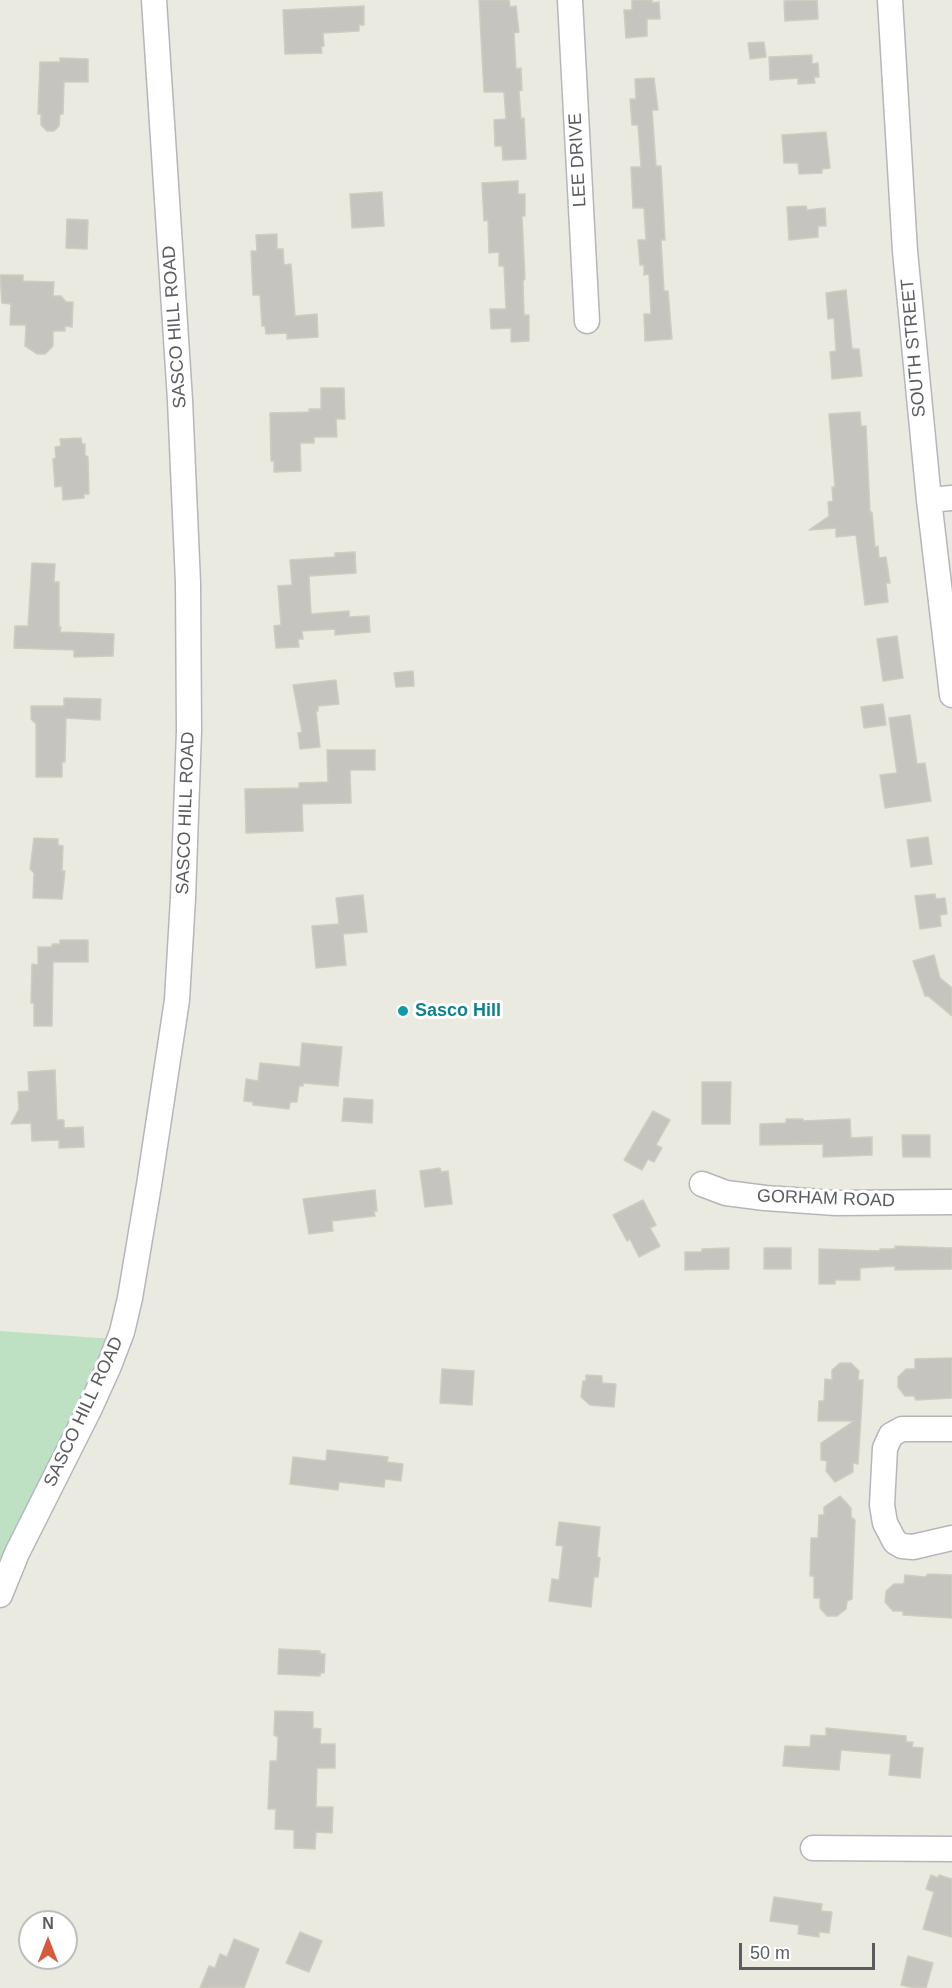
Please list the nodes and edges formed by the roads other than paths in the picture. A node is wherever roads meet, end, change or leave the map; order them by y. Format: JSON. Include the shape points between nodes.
{"nodes":[{"id":1,"x":154,"y":0,"type":"edge"},
{"id":2,"x":570,"y":0,"type":"edge"},
{"id":3,"x":890,"y":0,"type":"edge"},
{"id":4,"x":587,"y":321,"type":"dead end"},
{"id":5,"x":940,"y":500,"type":"edge"},
{"id":6,"x":952,"y":695,"type":"edge"},
{"id":7,"x":702,"y":1184,"type":"dead end"},
{"id":8,"x":952,"y":1202,"type":"edge"},
{"id":9,"x":952,"y":1429,"type":"edge"},
{"id":10,"x":952,"y":1538,"type":"edge"},
{"id":11,"x":0,"y":1595,"type":"edge"},
{"id":12,"x":813,"y":1848,"type":"dead end"},
{"id":13,"x":952,"y":1849,"type":"edge"}],
"edges":[{"from":1,"to":11,"type":"street","name":"SASCO HILL ROAD","via":[[188,583],[189,731],[177,1000],[122,1332]]},
{"from":2,"to":4,"type":"street","name":"LEE DRIVE"},
{"from":3,"to":5,"type":"street","name":"SOUTH STREET","via":[[905,250]]},
{"from":5,"to":6,"type":"street","name":"SOUTH STREET"},
{"from":7,"to":8,"type":"street","name":"GORHAM ROAD","via":[[726,1193],[836,1203]]},
{"from":9,"to":10,"type":"street","via":[[902,1429],[891,1435],[885,1448],[882,1505],[885,1523],[895,1542],[902,1546]]},
{"from":12,"to":13,"type":"street"}]}
